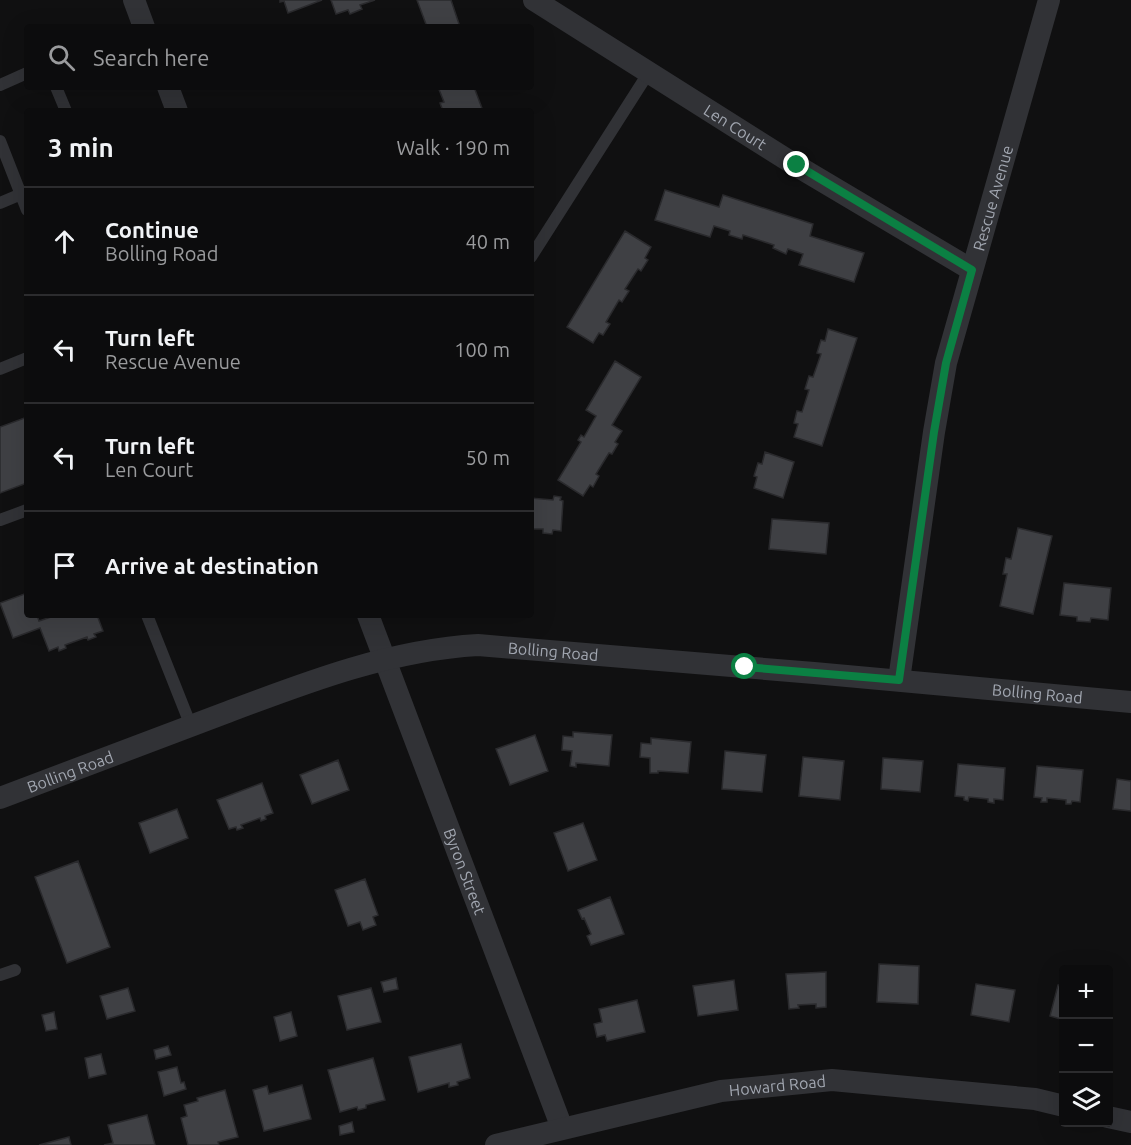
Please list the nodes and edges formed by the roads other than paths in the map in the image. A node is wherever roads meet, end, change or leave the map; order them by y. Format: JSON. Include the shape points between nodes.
{"nodes":[{"id":1,"x":134,"y":0,"type":"edge"},
{"id":2,"x":534,"y":0,"type":"edge"},
{"id":3,"x":1049,"y":0,"type":"edge"},
{"id":4,"x":143,"y":24,"type":"edge"},
{"id":5,"x":649,"y":72,"type":"junction"},
{"id":6,"x":24,"y":74,"type":"edge"},
{"id":7,"x":0,"y":85,"type":"edge"},
{"id":8,"x":57,"y":90,"type":"edge"},
{"id":9,"x":169,"y":90,"type":"edge"},
{"id":10,"x":65,"y":108,"type":"edge"},
{"id":11,"x":176,"y":108,"type":"edge"},
{"id":12,"x":0,"y":141,"type":"edge"},
{"id":13,"x":24,"y":193,"type":"edge"},
{"id":14,"x":0,"y":203,"type":"edge"},
{"id":15,"x":534,"y":252,"type":"edge"},
{"id":16,"x":972,"y":270,"type":"junction"},
{"id":17,"x":24,"y":359,"type":"edge"},
{"id":18,"x":0,"y":369,"type":"edge"},
{"id":19,"x":24,"y":511,"type":"edge"},
{"id":20,"x":0,"y":520,"type":"edge"},
{"id":21,"x":148,"y":618,"type":"edge"},
{"id":22,"x":369,"y":618,"type":"edge"},
{"id":23,"x":384,"y":658,"type":"junction"},
{"id":24,"x":899,"y":680,"type":"junction"},
{"id":25,"x":1131,"y":702,"type":"edge"},
{"id":26,"x":191,"y":726,"type":"junction"},
{"id":27,"x":0,"y":798,"type":"edge"},
{"id":28,"x":15,"y":970,"type":"dead end"},
{"id":29,"x":0,"y":975,"type":"edge"},
{"id":30,"x":1059,"y":1105,"type":"edge"},
{"id":31,"x":1113,"y":1118,"type":"edge"},
{"id":32,"x":1131,"y":1122,"type":"edge"},
{"id":33,"x":562,"y":1128,"type":"junction"},
{"id":34,"x":496,"y":1145,"type":"edge"}],
"edges":[{"from":1,"to":4,"type":"street"},
{"from":2,"to":5,"type":"street","name":"Len Court"},
{"from":3,"to":16,"type":"street","name":"Rescue Avenue"},
{"from":5,"to":15,"type":"lane"},
{"from":5,"to":16,"type":"street","name":"Len Court"},
{"from":6,"to":7,"type":"lane"},
{"from":8,"to":10,"type":"lane"},
{"from":9,"to":11,"type":"street"},
{"from":12,"to":13,"type":"lane"},
{"from":13,"to":14,"type":"lane"},
{"from":16,"to":24,"type":"street","name":"Rescue Avenue","via":[[944,374]]},
{"from":17,"to":18,"type":"lane"},
{"from":19,"to":20,"type":"lane"},
{"from":21,"to":26,"type":"lane"},
{"from":22,"to":23,"type":"street","name":"Byron Street"},
{"from":23,"to":24,"type":"street","name":"Bolling Road","via":[[478,645]]},
{"from":23,"to":26,"type":"street","name":"Bolling Road"},
{"from":23,"to":33,"type":"street","name":"Byron Street"},
{"from":24,"to":25,"type":"street","name":"Bolling Road"},
{"from":26,"to":27,"type":"street","name":"Bolling Road"},
{"from":28,"to":29,"type":"lane"},
{"from":30,"to":33,"type":"street","name":"Howard Road","via":[[1035,1099],[832,1080],[721,1091]]},
{"from":31,"to":32,"type":"street"},
{"from":33,"to":34,"type":"street","name":"Howard Road"}]}
